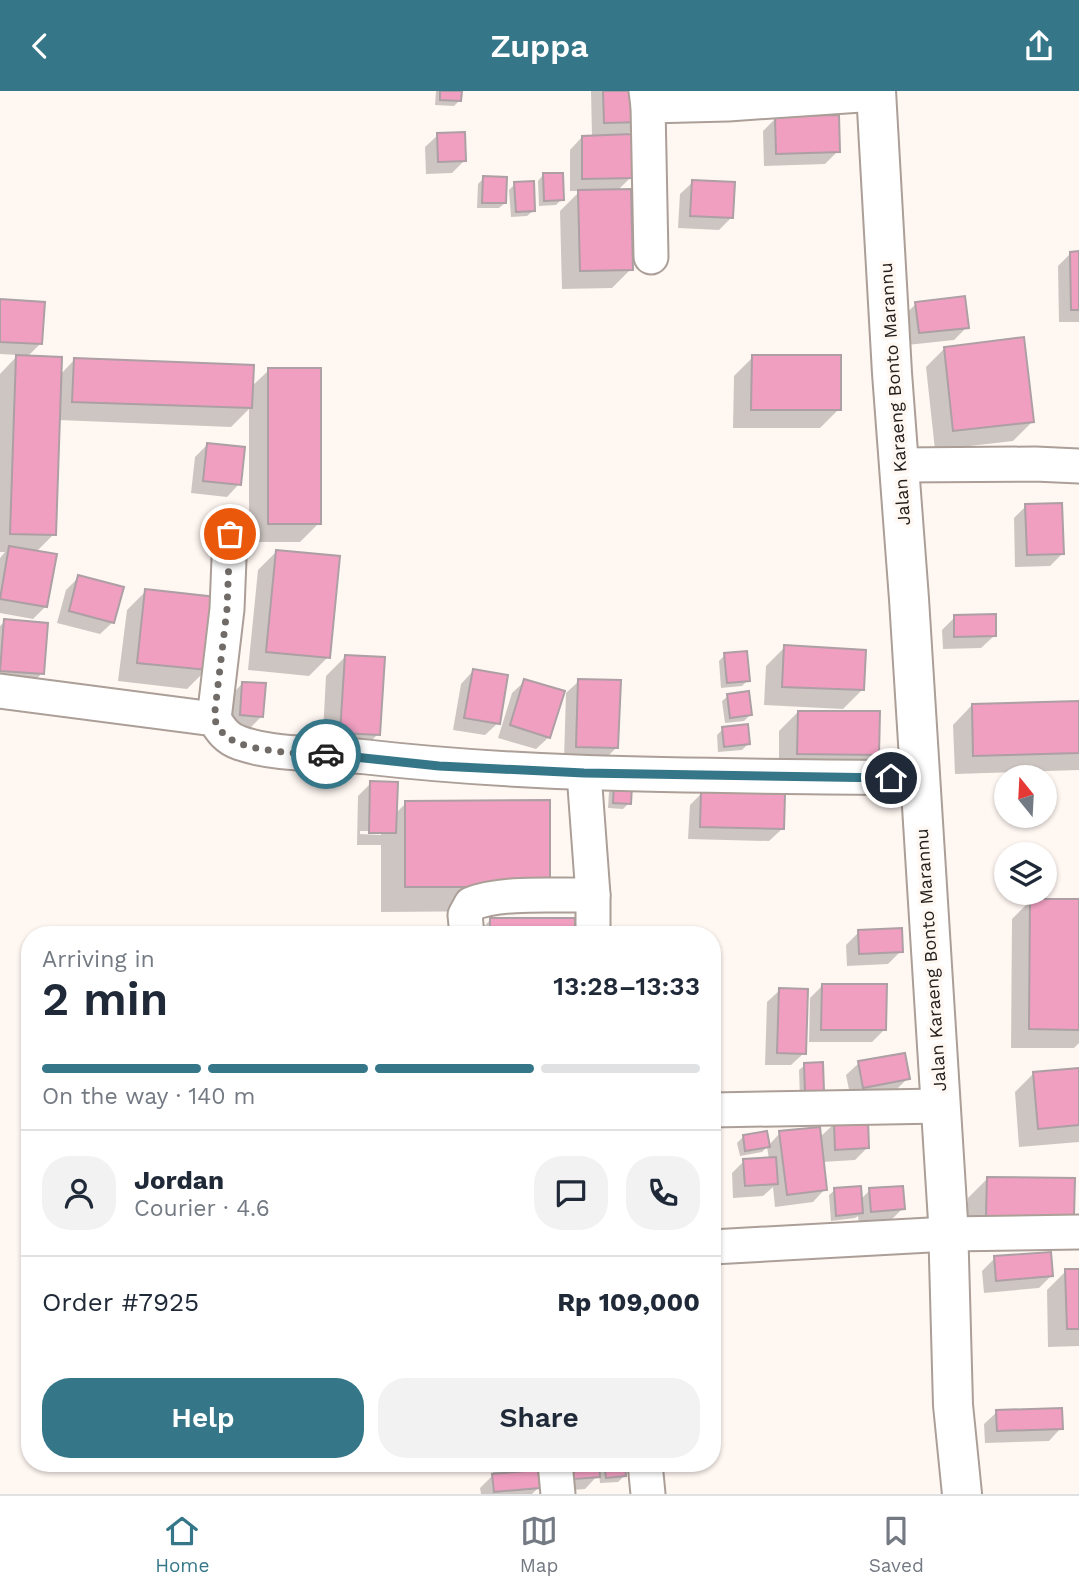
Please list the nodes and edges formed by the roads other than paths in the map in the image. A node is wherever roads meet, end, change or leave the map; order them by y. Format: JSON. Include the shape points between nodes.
{"nodes":[{"id":1,"x":876,"y":92,"type":"edge"},
{"id":2,"x":647,"y":98,"type":"edge"},
{"id":3,"x":651,"y":257,"type":"dead end"},
{"id":4,"x":898,"y":465,"type":"junction"},
{"id":5,"x":1079,"y":466,"type":"edge"},
{"id":6,"x":230,"y":534,"type":"dead end"},
{"id":7,"x":0,"y":691,"type":"edge"},
{"id":8,"x":214,"y":719,"type":"junction"},
{"id":9,"x":584,"y":773,"type":"junction"},
{"id":10,"x":919,"y":778,"type":"junction"},
{"id":11,"x":593,"y":895,"type":"junction"},
{"id":12,"x":466,"y":926,"type":"edge"},
{"id":13,"x":593,"y":926,"type":"edge"},
{"id":14,"x":940,"y":1106,"type":"junction"},
{"id":15,"x":721,"y":1110,"type":"edge"},
{"id":16,"x":1079,"y":1232,"type":"edge"},
{"id":17,"x":948,"y":1234,"type":"junction"},
{"id":18,"x":721,"y":1247,"type":"edge"},
{"id":19,"x":556,"y":1472,"type":"edge"},
{"id":20,"x":646,"y":1472,"type":"edge"},
{"id":21,"x":558,"y":1494,"type":"edge"},
{"id":22,"x":648,"y":1494,"type":"edge"},
{"id":23,"x":962,"y":1494,"type":"edge"}],
"edges":[{"from":1,"to":2,"type":"street","via":[[728,104]]},
{"from":1,"to":4,"type":"main road","name":"Jalan Karaeng Bonto Marannu"},
{"from":2,"to":3,"type":"street"},
{"from":4,"to":5,"type":"street"},
{"from":4,"to":10,"type":"main road","name":"Jalan Karaeng Bonto Marannu"},
{"from":6,"to":8,"type":"street"},
{"from":7,"to":8,"type":"street"},
{"from":8,"to":9,"type":"street","via":[[224,735],[255,748],[439,766]]},
{"from":9,"to":10,"type":"street"},
{"from":9,"to":11,"type":"street"},
{"from":10,"to":14,"type":"main road","name":"Jalan Karaeng Bonto Marannu"},
{"from":11,"to":12,"type":"street","via":[[478,901],[465,915]]},
{"from":11,"to":13,"type":"street"},
{"from":14,"to":15,"type":"street"},
{"from":14,"to":17,"type":"main road","name":"Jalan Karaeng Bonto Marannu"},
{"from":16,"to":17,"type":"street"},
{"from":17,"to":18,"type":"street"},
{"from":17,"to":23,"type":"main road","name":"Jalan Karaeng Bonto Marannu","via":[[950,1349]]},
{"from":19,"to":21,"type":"street"},
{"from":20,"to":22,"type":"street"}]}
